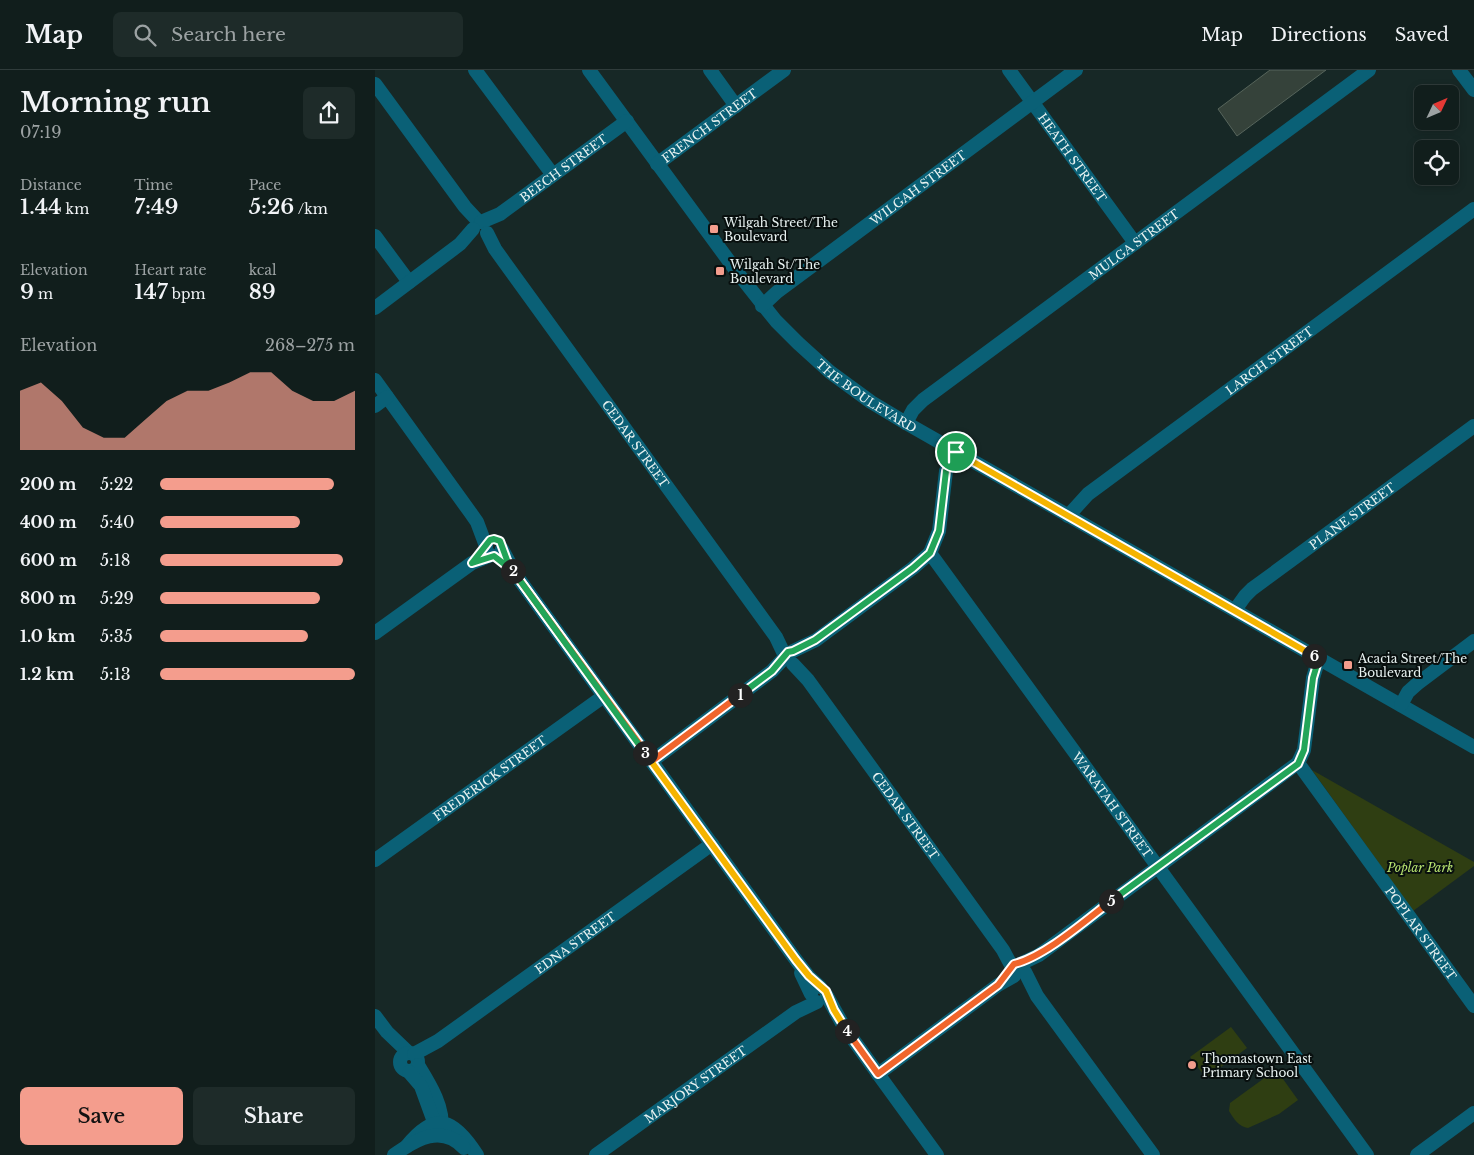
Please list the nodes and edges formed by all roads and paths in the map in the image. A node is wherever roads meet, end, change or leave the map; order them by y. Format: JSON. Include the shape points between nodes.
{"nodes":[{"id":1,"x":475,"y":70,"type":"edge"},
{"id":2,"x":589,"y":70,"type":"edge"},
{"id":3,"x":710,"y":70,"type":"edge"},
{"id":4,"x":784,"y":70,"type":"edge"},
{"id":5,"x":1009,"y":70,"type":"edge"},
{"id":6,"x":1076,"y":70,"type":"edge"},
{"id":7,"x":1369,"y":70,"type":"edge"},
{"id":8,"x":1459,"y":70,"type":"edge"},
{"id":9,"x":375,"y":84,"type":"edge"},
{"id":10,"x":1474,"y":90,"type":"edge"},
{"id":11,"x":1033,"y":102,"type":"junction"},
{"id":12,"x":736,"y":106,"type":"junction"},
{"id":13,"x":627,"y":121,"type":"junction"},
{"id":14,"x":657,"y":164,"type":"junction"},
{"id":15,"x":553,"y":175,"type":"junction"},
{"id":16,"x":1474,"y":208,"type":"edge"},
{"id":17,"x":480,"y":230,"type":"junction"},
{"id":18,"x":375,"y":236,"type":"edge"},
{"id":19,"x":1135,"y":244,"type":"junction"},
{"id":20,"x":409,"y":282,"type":"junction"},
{"id":21,"x":762,"y":306,"type":"junction"},
{"id":22,"x":375,"y":308,"type":"edge"},
{"id":23,"x":375,"y":380,"type":"edge"},
{"id":24,"x":387,"y":397,"type":"junction"},
{"id":25,"x":375,"y":406,"type":"edge"},
{"id":26,"x":906,"y":423,"type":"junction"},
{"id":27,"x":1474,"y":426,"type":"edge"},
{"id":28,"x":956,"y":452,"type":"junction"},
{"id":29,"x":1068,"y":516,"type":"junction"},
{"id":30,"x":492,"y":549,"type":"junction"},
{"id":31,"x":930,"y":553,"type":"junction"},
{"id":32,"x":1235,"y":610,"type":"junction"},
{"id":33,"x":375,"y":633,"type":"edge"},
{"id":34,"x":1474,"y":641,"type":"edge"},
{"id":35,"x":792,"y":658,"type":"junction"},
{"id":36,"x":1319,"y":658,"type":"junction"},
{"id":37,"x":603,"y":696,"type":"junction"},
{"id":38,"x":1401,"y":705,"type":"junction"},
{"id":39,"x":1474,"y":747,"type":"edge"},
{"id":40,"x":652,"y":761,"type":"junction"},
{"id":41,"x":1298,"y":764,"type":"junction"},
{"id":42,"x":712,"y":844,"type":"junction"},
{"id":43,"x":375,"y":860,"type":"edge"},
{"id":44,"x":1158,"y":867,"type":"junction"},
{"id":45,"x":1018,"y":970,"type":"junction"},
{"id":46,"x":817,"y":996,"type":"junction"},
{"id":47,"x":1474,"y":1006,"type":"edge"},
{"id":48,"x":375,"y":1016,"type":"edge"},
{"id":49,"x":411,"y":1061,"type":"junction"},
{"id":50,"x":878,"y":1074,"type":"junction"},
{"id":51,"x":1474,"y":1113,"type":"edge"},
{"id":52,"x":438,"y":1127,"type":"junction"},
{"id":53,"x":395,"y":1155,"type":"edge"},
{"id":54,"x":470,"y":1155,"type":"edge"},
{"id":55,"x":477,"y":1155,"type":"edge"},
{"id":56,"x":596,"y":1155,"type":"edge"},
{"id":57,"x":937,"y":1155,"type":"edge"},
{"id":58,"x":1153,"y":1155,"type":"edge"},
{"id":59,"x":1367,"y":1155,"type":"edge"},
{"id":60,"x":1417,"y":1155,"type":"edge"}],
"edges":[{"from":1,"to":15,"type":"street"},
{"from":2,"to":13,"type":"street","name":"THE BOULEVARD"},
{"from":3,"to":12,"type":"street"},
{"from":4,"to":12,"type":"street","name":"FRENCH STREET"},
{"from":5,"to":11,"type":"street","name":"HEATH STREET"},
{"from":6,"to":11,"type":"street","name":"WILGAH STREET"},
{"from":7,"to":19,"type":"street","name":"MULGA STREET"},
{"from":8,"to":10,"type":"street"},
{"from":9,"to":17,"type":"street","name":"CEDAR STREET"},
{"from":11,"to":19,"type":"street","name":"HEATH STREET"},
{"from":11,"to":21,"type":"street","name":"WILGAH STREET"},
{"from":12,"to":14,"type":"street","name":"FRENCH STREET"},
{"from":13,"to":14,"type":"street","name":"THE BOULEVARD"},
{"from":13,"to":15,"type":"street","name":"BEECH STREET"},
{"from":14,"to":21,"type":"street","name":"THE BOULEVARD"},
{"from":15,"to":17,"type":"street","name":"BEECH STREET"},
{"from":16,"to":29,"type":"street","name":"LARCH STREET","via":[[1088,494]]},
{"from":17,"to":20,"type":"street","name":"BEECH STREET"},
{"from":17,"to":35,"type":"street","name":"CEDAR STREET"},
{"from":18,"to":20,"type":"street"},
{"from":19,"to":26,"type":"street","name":"MULGA STREET","via":[[923,400]]},
{"from":20,"to":22,"type":"street","name":"BEECH STREET"},
{"from":21,"to":26,"type":"street","name":"THE BOULEVARD","via":[[830,372]]},
{"from":23,"to":24,"type":"street"},
{"from":24,"to":25,"type":"street"},
{"from":24,"to":30,"type":"street","via":[[477,522]]},
{"from":26,"to":28,"type":"street","name":"THE BOULEVARD"},
{"from":27,"to":32,"type":"street","name":"PLANE STREET","via":[[1252,589]]},
{"from":28,"to":29,"type":"street","name":"THE BOULEVARD"},
{"from":28,"to":31,"type":"street","via":[[946,471],[939,531]]},
{"from":29,"to":32,"type":"street","name":"THE BOULEVARD"},
{"from":30,"to":33,"type":"street"},
{"from":30,"to":37,"type":"street","via":[[516,575]]},
{"from":31,"to":35,"type":"street"},
{"from":31,"to":44,"type":"street","name":"WARATAH STREET"},
{"from":32,"to":36,"type":"street","name":"THE BOULEVARD"},
{"from":34,"to":38,"type":"street","via":[[1417,684]]},
{"from":35,"to":40,"type":"street"},
{"from":35,"to":45,"type":"street","name":"CEDAR STREET"},
{"from":36,"to":38,"type":"street","name":"THE BOULEVARD"},
{"from":36,"to":41,"type":"street","via":[[1313,678],[1304,750]]},
{"from":37,"to":40,"type":"street"},
{"from":37,"to":43,"type":"street","name":"FREDERICK STREET"},
{"from":38,"to":39,"type":"street","name":"THE BOULEVARD"},
{"from":40,"to":42,"type":"street"},
{"from":41,"to":44,"type":"street"},
{"from":41,"to":47,"type":"street","name":"POPLAR STREET"},
{"from":42,"to":46,"type":"street","via":[[796,960]]},
{"from":42,"to":49,"type":"street","name":"EDNA STREET"},
{"from":44,"to":45,"type":"street"},
{"from":44,"to":59,"type":"street","name":"WARATAH STREET"},
{"from":45,"to":50,"type":"street"},
{"from":45,"to":58,"type":"street","name":"CEDAR STREET"},
{"from":46,"to":50,"type":"street"},
{"from":46,"to":56,"type":"street","name":"MARJORY STREET"},
{"from":48,"to":49,"type":"street"},
{"from":49,"to":52,"type":"street"},
{"from":50,"to":57,"type":"street"},
{"from":51,"to":60,"type":"street"},
{"from":52,"to":53,"type":"street","via":[[431,1136]]},
{"from":52,"to":54,"type":"street"},
{"from":52,"to":55,"type":"street","via":[[450,1125],[462,1134]]}]}
